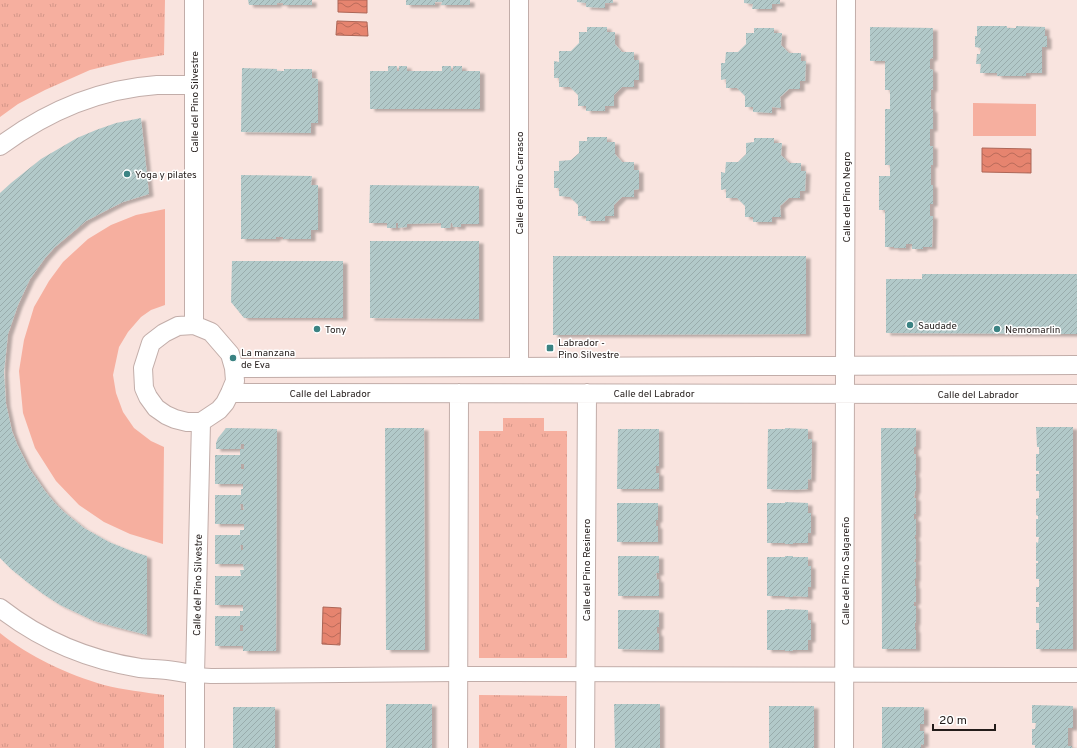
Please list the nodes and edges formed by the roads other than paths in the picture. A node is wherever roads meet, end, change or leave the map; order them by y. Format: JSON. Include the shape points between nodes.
{"nodes":[{"id":1,"x":194,"y":0,"type":"edge"},
{"id":2,"x":519,"y":0,"type":"edge"},
{"id":3,"x":846,"y":0,"type":"edge"},
{"id":4,"x":194,"y":85,"type":"junction"},
{"id":5,"x":0,"y":146,"type":"edge"},
{"id":6,"x":194,"y":325,"type":"junction"},
{"id":7,"x":846,"y":365,"type":"junction"},
{"id":8,"x":1077,"y":365,"type":"edge"},
{"id":9,"x":519,"y":366,"type":"junction"},
{"id":10,"x":234,"y":368,"type":"junction"},
{"id":11,"x":460,"y":392,"type":"junction"},
{"id":12,"x":230,"y":393,"type":"junction"},
{"id":13,"x":587,"y":393,"type":"junction"},
{"id":14,"x":845,"y":393,"type":"junction"},
{"id":15,"x":1077,"y":394,"type":"edge"},
{"id":16,"x":201,"y":422,"type":"junction"},
{"id":17,"x":0,"y":608,"type":"edge"},
{"id":18,"x":458,"y":674,"type":"junction"},
{"id":19,"x":585,"y":674,"type":"junction"},
{"id":20,"x":844,"y":674,"type":"junction"},
{"id":21,"x":195,"y":675,"type":"junction"},
{"id":22,"x":1077,"y":675,"type":"edge"},
{"id":23,"x":195,"y":748,"type":"edge"},
{"id":24,"x":458,"y":748,"type":"edge"},
{"id":25,"x":585,"y":748,"type":"edge"},
{"id":26,"x":844,"y":748,"type":"edge"}],
"edges":[{"from":1,"to":4,"type":"street","name":"Calle del Pino Silvestre"},
{"from":2,"to":9,"type":"street","name":"Calle del Pino Carrasco"},
{"from":3,"to":7,"type":"street","name":"Calle del Pino Negro"},
{"from":4,"to":5,"type":"street","via":[[140,87],[87,100],[61,109]]},
{"from":4,"to":6,"type":"street","name":"Calle del Pino Silvestre"},
{"from":6,"to":10,"type":"street","via":[[211,332],[230,354]]},
{"from":6,"to":16,"type":"street","via":[[178,326],[151,343],[143,368],[144,388],[156,408],[166,415],[187,422]]},
{"from":7,"to":8,"type":"street"},
{"from":7,"to":9,"type":"street"},
{"from":7,"to":14,"type":"street","name":"Calle del Pino Negro"},
{"from":9,"to":10,"type":"street"},
{"from":10,"to":12,"type":"street","via":[[235,381]]},
{"from":11,"to":12,"type":"street","name":"Calle del Labrador"},
{"from":11,"to":13,"type":"street","name":"Calle del Labrador"},
{"from":11,"to":18,"type":"street"},
{"from":12,"to":16,"type":"street","via":[[219,410]]},
{"from":13,"to":14,"type":"street","name":"Calle del Labrador"},
{"from":13,"to":19,"type":"street","name":"Calle del Pino Resinero"},
{"from":14,"to":15,"type":"street","name":"Calle del Labrador"},
{"from":14,"to":20,"type":"street","name":"Calle del Pino Salgareño"},
{"from":16,"to":21,"type":"street","name":"Calle del Pino Silvestre"},
{"from":17,"to":21,"type":"street","via":[[38,634],[88,656],[141,668]]},
{"from":18,"to":19,"type":"street"},
{"from":18,"to":21,"type":"street"},
{"from":18,"to":24,"type":"street"},
{"from":19,"to":20,"type":"street"},
{"from":19,"to":25,"type":"street","name":"Calle del Pino Resinero"},
{"from":20,"to":22,"type":"street"},
{"from":20,"to":26,"type":"street","name":"Calle del Pino Salgareño"},
{"from":21,"to":23,"type":"street","name":"Calle del Pino Silvestre"}]}
